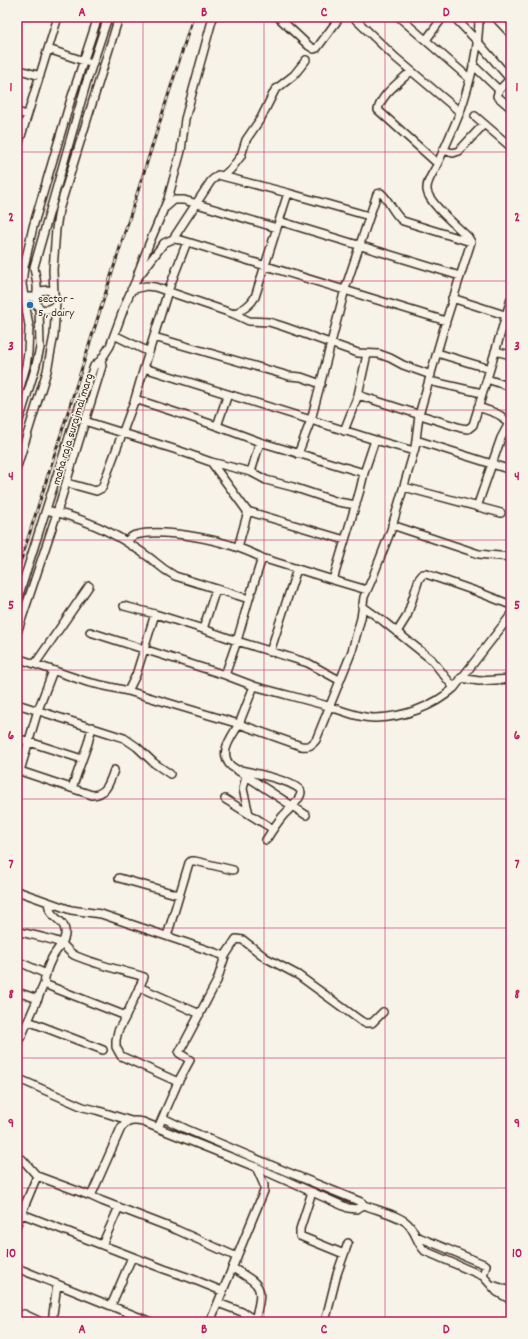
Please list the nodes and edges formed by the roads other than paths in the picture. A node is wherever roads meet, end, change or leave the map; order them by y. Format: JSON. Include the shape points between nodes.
{"nodes":[{"id":1,"x":56,"y":17,"type":"edge"},
{"id":2,"x":98,"y":17,"type":"edge"},
{"id":3,"x":108,"y":17,"type":"edge"},
{"id":4,"x":119,"y":17,"type":"edge"},
{"id":5,"x":213,"y":17,"type":"edge"},
{"id":6,"x":278,"y":17,"type":"edge"},
{"id":7,"x":340,"y":17,"type":"edge"},
{"id":8,"x":354,"y":17,"type":"edge"},
{"id":9,"x":399,"y":17,"type":"edge"},
{"id":10,"x":443,"y":17,"type":"edge"},
{"id":11,"x":454,"y":17,"type":"edge"},
{"id":12,"x":479,"y":17,"type":"edge"},
{"id":13,"x":495,"y":17,"type":"edge"},
{"id":14,"x":511,"y":34,"type":"edge"},
{"id":15,"x":426,"y":40,"type":"junction"},
{"id":16,"x":478,"y":42,"type":"junction"},
{"id":17,"x":48,"y":49,"type":"junction"},
{"id":18,"x":306,"y":60,"type":"dead end"},
{"id":19,"x":84,"y":61,"type":"junction"},
{"id":20,"x":93,"y":63,"type":"junction"},
{"id":21,"x":472,"y":65,"type":"junction"},
{"id":22,"x":17,"y":69,"type":"edge"},
{"id":23,"x":412,"y":71,"type":"junction"},
{"id":24,"x":40,"y":76,"type":"junction"},
{"id":25,"x":510,"y":78,"type":"edge"},
{"id":26,"x":470,"y":79,"type":"junction"},
{"id":27,"x":499,"y":90,"type":"junction"},
{"id":28,"x":511,"y":108,"type":"edge"},
{"id":29,"x":17,"y":112,"type":"edge"},
{"id":30,"x":460,"y":112,"type":"junction"},
{"id":31,"x":27,"y":115,"type":"junction"},
{"id":32,"x":475,"y":116,"type":"dead end"},
{"id":33,"x":484,"y":124,"type":"junction"},
{"id":34,"x":511,"y":147,"type":"edge"},
{"id":35,"x":17,"y":149,"type":"edge"},
{"id":36,"x":443,"y":150,"type":"junction"},
{"id":37,"x":438,"y":164,"type":"junction"},
{"id":38,"x":222,"y":176,"type":"junction"},
{"id":39,"x":288,"y":193,"type":"junction"},
{"id":40,"x":196,"y":204,"type":"junction"},
{"id":41,"x":165,"y":208,"type":"junction"},
{"id":42,"x":369,"y":216,"type":"junction"},
{"id":43,"x":278,"y":224,"type":"junction"},
{"id":44,"x":173,"y":239,"type":"junction"},
{"id":45,"x":186,"y":242,"type":"junction"},
{"id":46,"x":470,"y":242,"type":"junction"},
{"id":47,"x":359,"y":245,"type":"junction"},
{"id":48,"x":265,"y":265,"type":"junction"},
{"id":49,"x":460,"y":276,"type":"junction"},
{"id":50,"x":136,"y":280,"type":"junction"},
{"id":51,"x":345,"y":289,"type":"junction"},
{"id":52,"x":131,"y":290,"type":"junction"},
{"id":53,"x":168,"y":291,"type":"junction"},
{"id":54,"x":17,"y":294,"type":"edge"},
{"id":55,"x":54,"y":294,"type":"junction"},
{"id":56,"x":37,"y":295,"type":"junction"},
{"id":57,"x":25,"y":297,"type":"junction"},
{"id":58,"x":452,"y":298,"type":"junction"},
{"id":59,"x":511,"y":299,"type":"edge"},
{"id":60,"x":55,"y":304,"type":"junction"},
{"id":61,"x":39,"y":307,"type":"junction"},
{"id":62,"x":234,"y":314,"type":"junction"},
{"id":63,"x":508,"y":316,"type":"edge"},
{"id":64,"x":446,"y":321,"type":"junction"},
{"id":65,"x":114,"y":335,"type":"junction"},
{"id":66,"x":154,"y":337,"type":"junction"},
{"id":67,"x":331,"y":344,"type":"junction"},
{"id":68,"x":495,"y":351,"type":"junction"},
{"id":69,"x":149,"y":352,"type":"junction"},
{"id":70,"x":437,"y":353,"type":"junction"},
{"id":71,"x":367,"y":354,"type":"junction"},
{"id":72,"x":511,"y":355,"type":"edge"},
{"id":73,"x":101,"y":360,"type":"junction"},
{"id":74,"x":144,"y":368,"type":"junction"},
{"id":75,"x":490,"y":369,"type":"junction"},
{"id":76,"x":430,"y":378,"type":"junction"},
{"id":77,"x":487,"y":379,"type":"junction"},
{"id":78,"x":320,"y":384,"type":"junction"},
{"id":79,"x":511,"y":386,"type":"edge"},
{"id":80,"x":482,"y":393,"type":"junction"},
{"id":81,"x":228,"y":394,"type":"junction"},
{"id":82,"x":358,"y":395,"type":"junction"},
{"id":83,"x":17,"y":398,"type":"edge"},
{"id":84,"x":135,"y":399,"type":"junction"},
{"id":85,"x":478,"y":408,"type":"junction"},
{"id":86,"x":420,"y":415,"type":"junction"},
{"id":87,"x":74,"y":418,"type":"junction"},
{"id":88,"x":311,"y":420,"type":"junction"},
{"id":89,"x":86,"y":422,"type":"junction"},
{"id":90,"x":217,"y":426,"type":"junction"},
{"id":91,"x":510,"y":426,"type":"edge"},
{"id":92,"x":17,"y":427,"type":"edge"},
{"id":93,"x":344,"y":431,"type":"junction"},
{"id":94,"x":123,"y":433,"type":"junction"},
{"id":95,"x":375,"y":440,"type":"junction"},
{"id":96,"x":416,"y":440,"type":"junction"},
{"id":97,"x":260,"y":442,"type":"junction"},
{"id":98,"x":414,"y":451,"type":"junction"},
{"id":99,"x":298,"y":454,"type":"junction"},
{"id":100,"x":211,"y":462,"type":"junction"},
{"id":101,"x":492,"y":464,"type":"junction"},
{"id":102,"x":17,"y":466,"type":"edge"},
{"id":103,"x":511,"y":470,"type":"edge"},
{"id":104,"x":251,"y":472,"type":"junction"},
{"id":105,"x":364,"y":474,"type":"junction"},
{"id":106,"x":66,"y":483,"type":"junction"},
{"id":107,"x":404,"y":487,"type":"junction"},
{"id":108,"x":356,"y":505,"type":"junction"},
{"id":109,"x":477,"y":507,"type":"junction"},
{"id":110,"x":46,"y":510,"type":"junction"},
{"id":111,"x":247,"y":511,"type":"junction"},
{"id":112,"x":57,"y":512,"type":"junction"},
{"id":113,"x":501,"y":514,"type":"dead end"},
{"id":114,"x":392,"y":525,"type":"junction"},
{"id":115,"x":345,"y":540,"type":"junction"},
{"id":116,"x":126,"y":542,"type":"junction"},
{"id":117,"x":238,"y":547,"type":"junction"},
{"id":118,"x":511,"y":556,"type":"edge"},
{"id":119,"x":262,"y":558,"type":"junction"},
{"id":120,"x":297,"y":568,"type":"junction"},
{"id":121,"x":333,"y":580,"type":"junction"},
{"id":122,"x":89,"y":586,"type":"dead end"},
{"id":123,"x":216,"y":589,"type":"junction"},
{"id":124,"x":367,"y":590,"type":"junction"},
{"id":125,"x":17,"y":600,"type":"edge"},
{"id":126,"x":249,"y":600,"type":"junction"},
{"id":127,"x":511,"y":605,"type":"edge"},
{"id":128,"x":124,"y":606,"type":"dead end"},
{"id":129,"x":362,"y":606,"type":"junction"},
{"id":130,"x":155,"y":614,"type":"junction"},
{"id":131,"x":511,"y":615,"type":"edge"},
{"id":132,"x":203,"y":629,"type":"junction"},
{"id":133,"x":90,"y":632,"type":"dead end"},
{"id":134,"x":397,"y":632,"type":"junction"},
{"id":135,"x":17,"y":633,"type":"edge"},
{"id":136,"x":237,"y":641,"type":"junction"},
{"id":137,"x":144,"y":650,"type":"junction"},
{"id":138,"x":270,"y":652,"type":"junction"},
{"id":139,"x":17,"y":658,"type":"edge"},
{"id":140,"x":35,"y":664,"type":"junction"},
{"id":141,"x":52,"y":671,"type":"junction"},
{"id":142,"x":224,"y":675,"type":"junction"},
{"id":143,"x":461,"y":678,"type":"junction"},
{"id":144,"x":511,"y":679,"type":"edge"},
{"id":145,"x":339,"y":680,"type":"junction"},
{"id":146,"x":254,"y":686,"type":"junction"},
{"id":147,"x":454,"y":688,"type":"junction"},
{"id":148,"x":128,"y":691,"type":"junction"},
{"id":149,"x":17,"y":704,"type":"edge"},
{"id":150,"x":328,"y":706,"type":"junction"},
{"id":151,"x":38,"y":710,"type":"junction"},
{"id":152,"x":238,"y":724,"type":"junction"},
{"id":153,"x":92,"y":727,"type":"junction"},
{"id":154,"x":17,"y":738,"type":"edge"},
{"id":155,"x":29,"y":742,"type":"junction"},
{"id":156,"x":82,"y":759,"type":"junction"},
{"id":157,"x":235,"y":768,"type":"junction"},
{"id":158,"x":114,"y":770,"type":"dead end"},
{"id":159,"x":18,"y":771,"type":"edge"},
{"id":160,"x":170,"y":774,"type":"dead end"},
{"id":161,"x":246,"y":776,"type":"junction"},
{"id":162,"x":72,"y":788,"type":"junction"},
{"id":163,"x":225,"y":800,"type":"dead end"},
{"id":164,"x":293,"y":806,"type":"junction"},
{"id":165,"x":249,"y":814,"type":"junction"},
{"id":166,"x":306,"y":815,"type":"dead end"},
{"id":167,"x":273,"y":829,"type":"junction"},
{"id":168,"x":266,"y":840,"type":"dead end"},
{"id":169,"x":233,"y":870,"type":"dead end"},
{"id":170,"x":119,"y":878,"type":"dead end"},
{"id":171,"x":17,"y":891,"type":"edge"},
{"id":172,"x":180,"y":895,"type":"junction"},
{"id":173,"x":48,"y":902,"type":"junction"},
{"id":174,"x":17,"y":931,"type":"edge"},
{"id":175,"x":167,"y":936,"type":"junction"},
{"id":176,"x":62,"y":944,"type":"junction"},
{"id":177,"x":225,"y":956,"type":"junction"},
{"id":178,"x":17,"y":961,"type":"edge"},
{"id":179,"x":46,"y":974,"type":"junction"},
{"id":180,"x":44,"y":984,"type":"junction"},
{"id":181,"x":139,"y":987,"type":"junction"},
{"id":182,"x":17,"y":992,"type":"edge"},
{"id":183,"x":38,"y":999,"type":"junction"},
{"id":184,"x":383,"y":1012,"type":"dead end"},
{"id":185,"x":200,"y":1014,"type":"junction"},
{"id":186,"x":126,"y":1016,"type":"junction"},
{"id":187,"x":28,"y":1021,"type":"junction"},
{"id":188,"x":21,"y":1028,"type":"edge"},
{"id":189,"x":17,"y":1043,"type":"edge"},
{"id":190,"x":103,"y":1050,"type":"dead end"},
{"id":191,"x":17,"y":1078,"type":"edge"},
{"id":192,"x":178,"y":1082,"type":"junction"},
{"id":193,"x":163,"y":1118,"type":"junction"},
{"id":194,"x":131,"y":1121,"type":"junction"},
{"id":195,"x":158,"y":1128,"type":"junction"},
{"id":196,"x":17,"y":1157,"type":"edge"},
{"id":197,"x":256,"y":1167,"type":"junction"},
{"id":198,"x":36,"y":1176,"type":"junction"},
{"id":199,"x":312,"y":1192,"type":"junction"},
{"id":200,"x":91,"y":1196,"type":"junction"},
{"id":201,"x":364,"y":1205,"type":"junction"},
{"id":202,"x":119,"y":1207,"type":"junction"},
{"id":203,"x":19,"y":1213,"type":"edge"},
{"id":204,"x":17,"y":1224,"type":"edge"},
{"id":205,"x":416,"y":1236,"type":"junction"},
{"id":206,"x":348,"y":1243,"type":"dead end"},
{"id":207,"x":102,"y":1245,"type":"junction"},
{"id":208,"x":344,"y":1254,"type":"junction"},
{"id":209,"x":237,"y":1256,"type":"junction"},
{"id":210,"x":132,"y":1257,"type":"junction"},
{"id":211,"x":17,"y":1268,"type":"edge"},
{"id":212,"x":233,"y":1268,"type":"junction"},
{"id":213,"x":483,"y":1276,"type":"junction"},
{"id":214,"x":57,"y":1284,"type":"junction"},
{"id":215,"x":492,"y":1285,"type":"junction"},
{"id":216,"x":511,"y":1291,"type":"edge"},
{"id":217,"x":222,"y":1292,"type":"junction"},
{"id":218,"x":511,"y":1300,"type":"edge"},
{"id":219,"x":218,"y":1303,"type":"junction"},
{"id":220,"x":111,"y":1306,"type":"junction"},
{"id":221,"x":24,"y":1314,"type":"dead end"},
{"id":222,"x":136,"y":1319,"type":"edge"},
{"id":223,"x":254,"y":1321,"type":"edge"},
{"id":224,"x":41,"y":1322,"type":"edge"},
{"id":225,"x":52,"y":1322,"type":"edge"},
{"id":226,"x":151,"y":1322,"type":"edge"},
{"id":227,"x":210,"y":1322,"type":"edge"},
{"id":228,"x":325,"y":1322,"type":"edge"}],
"edges":[{"from":1,"to":17,"type":"street"},
{"from":2,"to":19,"type":"street"},
{"from":3,"to":20,"type":"street"},
{"from":4,"to":55,"type":"street","via":[[60,210],[53,270]]},
{"from":5,"to":41,"type":"street","via":[[184,119],[181,151]]},
{"from":6,"to":7,"type":"street","via":[[314,49]]},
{"from":8,"to":23,"type":"street"},
{"from":9,"to":15,"type":"street"},
{"from":10,"to":15,"type":"street"},
{"from":11,"to":16,"type":"street"},
{"from":12,"to":16,"type":"street"},
{"from":13,"to":14,"type":"street"},
{"from":15,"to":26,"type":"street"},
{"from":16,"to":21,"type":"street"},
{"from":16,"to":25,"type":"street"},
{"from":17,"to":19,"type":"street"},
{"from":17,"to":24,"type":"street"},
{"from":18,"to":38,"type":"street","via":[[294,75],[274,90],[264,114],[246,140],[241,156]]},
{"from":19,"to":20,"type":"street"},
{"from":19,"to":57,"type":"street","via":[[28,248],[22,284]]},
{"from":20,"to":56,"type":"street","via":[[34,267]]},
{"from":21,"to":26,"type":"street"},
{"from":21,"to":27,"type":"street"},
{"from":22,"to":24,"type":"street"},
{"from":23,"to":30,"type":"street"},
{"from":23,"to":37,"type":"street","via":[[383,98],[378,110]]},
{"from":24,"to":31,"type":"street"},
{"from":25,"to":27,"type":"street"},
{"from":26,"to":30,"type":"street"},
{"from":27,"to":28,"type":"street","via":[[497,96]]},
{"from":29,"to":31,"type":"street"},
{"from":30,"to":36,"type":"street"},
{"from":31,"to":35,"type":"street"},
{"from":32,"to":33,"type":"street"},
{"from":33,"to":34,"type":"street"},
{"from":33,"to":36,"type":"street","via":[[459,151],[453,153]]},
{"from":36,"to":37,"type":"street"},
{"from":37,"to":46,"type":"street","via":[[427,184],[427,191],[439,210],[468,237]]},
{"from":38,"to":39,"type":"street"},
{"from":38,"to":40,"type":"street","via":[[215,177]]},
{"from":39,"to":42,"type":"street"},
{"from":39,"to":43,"type":"street"},
{"from":40,"to":41,"type":"street","via":[[174,200]]},
{"from":40,"to":43,"type":"street"},
{"from":40,"to":44,"type":"street"},
{"from":41,"to":50,"type":"street"},
{"from":42,"to":46,"type":"street","via":[[377,194],[381,193],[399,218]]},
{"from":42,"to":47,"type":"street"},
{"from":43,"to":47,"type":"street"},
{"from":43,"to":48,"type":"street"},
{"from":44,"to":45,"type":"street"},
{"from":44,"to":50,"type":"street","via":[[164,243]]},
{"from":45,"to":48,"type":"street"},
{"from":45,"to":53,"type":"street"},
{"from":46,"to":49,"type":"street"},
{"from":47,"to":49,"type":"street"},
{"from":47,"to":51,"type":"street"},
{"from":48,"to":51,"type":"street"},
{"from":48,"to":62,"type":"street","via":[[252,303]]},
{"from":49,"to":58,"type":"street"},
{"from":50,"to":52,"type":"street"},
{"from":51,"to":64,"type":"street"},
{"from":51,"to":67,"type":"street"},
{"from":52,"to":53,"type":"street","via":[[151,286]]},
{"from":52,"to":65,"type":"street"},
{"from":53,"to":62,"type":"street"},
{"from":53,"to":66,"type":"street"},
{"from":54,"to":57,"type":"street"},
{"from":55,"to":56,"type":"street","via":[[48,290],[40,291]]},
{"from":55,"to":60,"type":"street"},
{"from":56,"to":57,"type":"street"},
{"from":56,"to":61,"type":"street","via":[[35,301]]},
{"from":57,"to":83,"type":"street","via":[[29,326],[28,352]]},
{"from":58,"to":63,"type":"street"},
{"from":58,"to":64,"type":"street"},
{"from":59,"to":63,"type":"street"},
{"from":60,"to":61,"type":"street","via":[[45,310]]},
{"from":60,"to":102,"type":"street","via":[[54,335],[47,371]]},
{"from":61,"to":92,"type":"street","via":[[40,348]]},
{"from":62,"to":67,"type":"street","via":[[249,320],[282,326]]},
{"from":63,"to":68,"type":"street"},
{"from":64,"to":70,"type":"street"},
{"from":65,"to":69,"type":"street"},
{"from":65,"to":73,"type":"street"},
{"from":66,"to":69,"type":"street"},
{"from":66,"to":78,"type":"street"},
{"from":67,"to":71,"type":"street"},
{"from":67,"to":78,"type":"street"},
{"from":68,"to":72,"type":"street"},
{"from":68,"to":75,"type":"street"},
{"from":69,"to":74,"type":"street"},
{"from":70,"to":75,"type":"street"},
{"from":70,"to":76,"type":"street"},
{"from":71,"to":76,"type":"street","via":[[379,354],[390,358]]},
{"from":71,"to":82,"type":"street"},
{"from":73,"to":87,"type":"street","name":"maha raja surajmal marg","via":[[94,366]]},
{"from":73,"to":89,"type":"street","name":"maha raja surajmal marg","via":[[102,366]]},
{"from":74,"to":81,"type":"street"},
{"from":74,"to":84,"type":"street"},
{"from":75,"to":77,"type":"street"},
{"from":76,"to":80,"type":"street"},
{"from":76,"to":86,"type":"street"},
{"from":77,"to":79,"type":"street"},
{"from":77,"to":80,"type":"street"},
{"from":78,"to":88,"type":"street"},
{"from":80,"to":85,"type":"street"},
{"from":81,"to":88,"type":"street"},
{"from":81,"to":90,"type":"street"},
{"from":82,"to":86,"type":"street"},
{"from":82,"to":93,"type":"street"},
{"from":84,"to":90,"type":"street"},
{"from":84,"to":94,"type":"street"},
{"from":85,"to":86,"type":"street","via":[[468,429]]},
{"from":85,"to":91,"type":"street","via":[[503,417]]},
{"from":86,"to":96,"type":"street"},
{"from":87,"to":89,"type":"street"},
{"from":87,"to":110,"type":"street","name":"maha raja surajmal marg"},
{"from":88,"to":93,"type":"street"},
{"from":88,"to":99,"type":"street"},
{"from":89,"to":94,"type":"street"},
{"from":89,"to":106,"type":"street","name":"maha raja surajmal marg"},
{"from":90,"to":97,"type":"street"},
{"from":91,"to":101,"type":"street","via":[[501,438]]},
{"from":93,"to":95,"type":"street"},
{"from":94,"to":100,"type":"street"},
{"from":94,"to":106,"type":"street","via":[[100,490]]},
{"from":95,"to":98,"type":"street"},
{"from":95,"to":105,"type":"street"},
{"from":96,"to":98,"type":"street"},
{"from":96,"to":101,"type":"street"},
{"from":97,"to":99,"type":"street"},
{"from":97,"to":104,"type":"street"},
{"from":98,"to":107,"type":"street"},
{"from":99,"to":105,"type":"street"},
{"from":100,"to":104,"type":"street"},
{"from":100,"to":111,"type":"street"},
{"from":101,"to":103,"type":"street"},
{"from":101,"to":109,"type":"street"},
{"from":104,"to":108,"type":"street","via":[[266,480]]},
{"from":105,"to":108,"type":"street"},
{"from":106,"to":112,"type":"street","name":"maha raja surajmal marg"},
{"from":107,"to":109,"type":"street"},
{"from":107,"to":114,"type":"street"},
{"from":108,"to":115,"type":"street"},
{"from":109,"to":113,"type":"street"},
{"from":110,"to":112,"type":"street"},
{"from":110,"to":125,"type":"street","name":"maha raja surajmal marg"},
{"from":111,"to":115,"type":"street"},
{"from":111,"to":117,"type":"street"},
{"from":112,"to":116,"type":"street","via":[[101,528]]},
{"from":112,"to":135,"type":"street","name":"maha raja surajmal marg"},
{"from":114,"to":118,"type":"street","via":[[479,554]]},
{"from":114,"to":124,"type":"street"},
{"from":115,"to":121,"type":"street"},
{"from":116,"to":117,"type":"street","via":[[136,535],[151,533],[189,535]]},
{"from":116,"to":123,"type":"street","via":[[164,571]]},
{"from":117,"to":119,"type":"street"},
{"from":119,"to":120,"type":"street"},
{"from":119,"to":126,"type":"street"},
{"from":120,"to":121,"type":"street"},
{"from":120,"to":138,"type":"street"},
{"from":121,"to":124,"type":"street"},
{"from":122,"to":140,"type":"street"},
{"from":123,"to":126,"type":"street"},
{"from":123,"to":132,"type":"street"},
{"from":124,"to":129,"type":"street"},
{"from":126,"to":136,"type":"street"},
{"from":127,"to":134,"type":"street","via":[[423,574],[407,616]]},
{"from":128,"to":130,"type":"street"},
{"from":129,"to":134,"type":"street"},
{"from":129,"to":145,"type":"street","via":[[356,638]]},
{"from":130,"to":132,"type":"street"},
{"from":130,"to":137,"type":"street"},
{"from":131,"to":143,"type":"street"},
{"from":132,"to":136,"type":"street"},
{"from":133,"to":137,"type":"street"},
{"from":134,"to":147,"type":"street","via":[[432,660]]},
{"from":136,"to":138,"type":"street"},
{"from":136,"to":142,"type":"street"},
{"from":137,"to":142,"type":"street"},
{"from":137,"to":148,"type":"street"},
{"from":138,"to":145,"type":"street","via":[[308,663]]},
{"from":139,"to":140,"type":"street"},
{"from":140,"to":141,"type":"street"},
{"from":141,"to":148,"type":"street"},
{"from":141,"to":151,"type":"street"},
{"from":142,"to":146,"type":"street"},
{"from":143,"to":144,"type":"street","via":[[479,681]]},
{"from":143,"to":147,"type":"street"},
{"from":145,"to":150,"type":"street"},
{"from":146,"to":150,"type":"street"},
{"from":146,"to":152,"type":"street"},
{"from":147,"to":150,"type":"street","via":[[435,701],[406,714],[375,718],[357,716]]},
{"from":148,"to":152,"type":"street"},
{"from":149,"to":151,"type":"street"},
{"from":150,"to":152,"type":"street","via":[[316,740],[307,746]]},
{"from":151,"to":153,"type":"street"},
{"from":151,"to":155,"type":"street"},
{"from":152,"to":157,"type":"street","via":[[225,751],[227,762]]},
{"from":153,"to":156,"type":"street"},
{"from":153,"to":160,"type":"street","via":[[124,738]]},
{"from":154,"to":155,"type":"street"},
{"from":155,"to":156,"type":"street"},
{"from":155,"to":159,"type":"street"},
{"from":156,"to":162,"type":"street"},
{"from":157,"to":161,"type":"street"},
{"from":157,"to":164,"type":"street","via":[[296,786],[301,792]]},
{"from":158,"to":162,"type":"street","via":[[103,792],[92,795]]},
{"from":159,"to":162,"type":"street"},
{"from":161,"to":164,"type":"street"},
{"from":161,"to":165,"type":"street","via":[[244,789]]},
{"from":163,"to":165,"type":"street"},
{"from":164,"to":166,"type":"street"},
{"from":164,"to":167,"type":"street"},
{"from":165,"to":167,"type":"street"},
{"from":167,"to":168,"type":"street"},
{"from":169,"to":172,"type":"street","via":[[191,861]]},
{"from":170,"to":172,"type":"street"},
{"from":171,"to":173,"type":"street"},
{"from":172,"to":175,"type":"street"},
{"from":173,"to":175,"type":"street","via":[[71,910],[100,914]]},
{"from":173,"to":176,"type":"street","via":[[52,916],[63,924],[66,931]]},
{"from":174,"to":176,"type":"street"},
{"from":175,"to":177,"type":"street"},
{"from":176,"to":179,"type":"street","via":[[55,950]]},
{"from":176,"to":181,"type":"street","via":[[73,955],[144,977]]},
{"from":177,"to":184,"type":"street","via":[[236,939],[243,940],[266,958],[298,975],[361,1021],[372,1023]]},
{"from":177,"to":185,"type":"street","via":[[217,981]]},
{"from":178,"to":179,"type":"street"},
{"from":179,"to":180,"type":"street"},
{"from":180,"to":183,"type":"street"},
{"from":180,"to":186,"type":"street"},
{"from":181,"to":185,"type":"street"},
{"from":181,"to":186,"type":"street"},
{"from":182,"to":183,"type":"street"},
{"from":183,"to":187,"type":"street"},
{"from":185,"to":192,"type":"street","via":[[180,1053],[190,1060]]},
{"from":186,"to":192,"type":"street","via":[[116,1040],[116,1047],[121,1056]]},
{"from":187,"to":188,"type":"street"},
{"from":187,"to":190,"type":"street"},
{"from":188,"to":189,"type":"street"},
{"from":191,"to":194,"type":"street","via":[[83,1107]]},
{"from":192,"to":193,"type":"street"},
{"from":193,"to":195,"type":"street"},
{"from":193,"to":201,"type":"street"},
{"from":194,"to":195,"type":"street","via":[[143,1122]]},
{"from":194,"to":200,"type":"street","via":[[124,1124],[119,1132]]},
{"from":195,"to":197,"type":"street"},
{"from":196,"to":198,"type":"street","via":[[23,1160]]},
{"from":197,"to":199,"type":"street"},
{"from":197,"to":209,"type":"street","via":[[264,1191]]},
{"from":198,"to":200,"type":"street"},
{"from":198,"to":203,"type":"street"},
{"from":199,"to":201,"type":"street","via":[[348,1208],[356,1209]]},
{"from":199,"to":208,"type":"street","via":[[300,1236]]},
{"from":200,"to":202,"type":"street"},
{"from":201,"to":205,"type":"street","via":[[405,1221]]},
{"from":202,"to":207,"type":"street"},
{"from":202,"to":209,"type":"street"},
{"from":203,"to":204,"type":"street"},
{"from":203,"to":207,"type":"street"},
{"from":205,"to":213,"type":"street","via":[[425,1251]]},
{"from":205,"to":213,"type":"street","via":[[486,1265]]},
{"from":206,"to":208,"type":"street"},
{"from":207,"to":210,"type":"street"},
{"from":208,"to":228,"type":"street"},
{"from":209,"to":212,"type":"street"},
{"from":210,"to":217,"type":"street"},
{"from":210,"to":220,"type":"street"},
{"from":211,"to":214,"type":"street"},
{"from":212,"to":217,"type":"street"},
{"from":212,"to":223,"type":"street","via":[[257,1284],[260,1290]]},
{"from":213,"to":215,"type":"street"},
{"from":214,"to":220,"type":"street"},
{"from":214,"to":225,"type":"street"},
{"from":215,"to":216,"type":"street"},
{"from":215,"to":218,"type":"street","via":[[497,1292]]},
{"from":217,"to":219,"type":"street"},
{"from":219,"to":223,"type":"street","via":[[242,1312]]},
{"from":219,"to":227,"type":"street"},
{"from":220,"to":222,"type":"street"},
{"from":221,"to":224,"type":"street"},
{"from":222,"to":226,"type":"street"}]}
